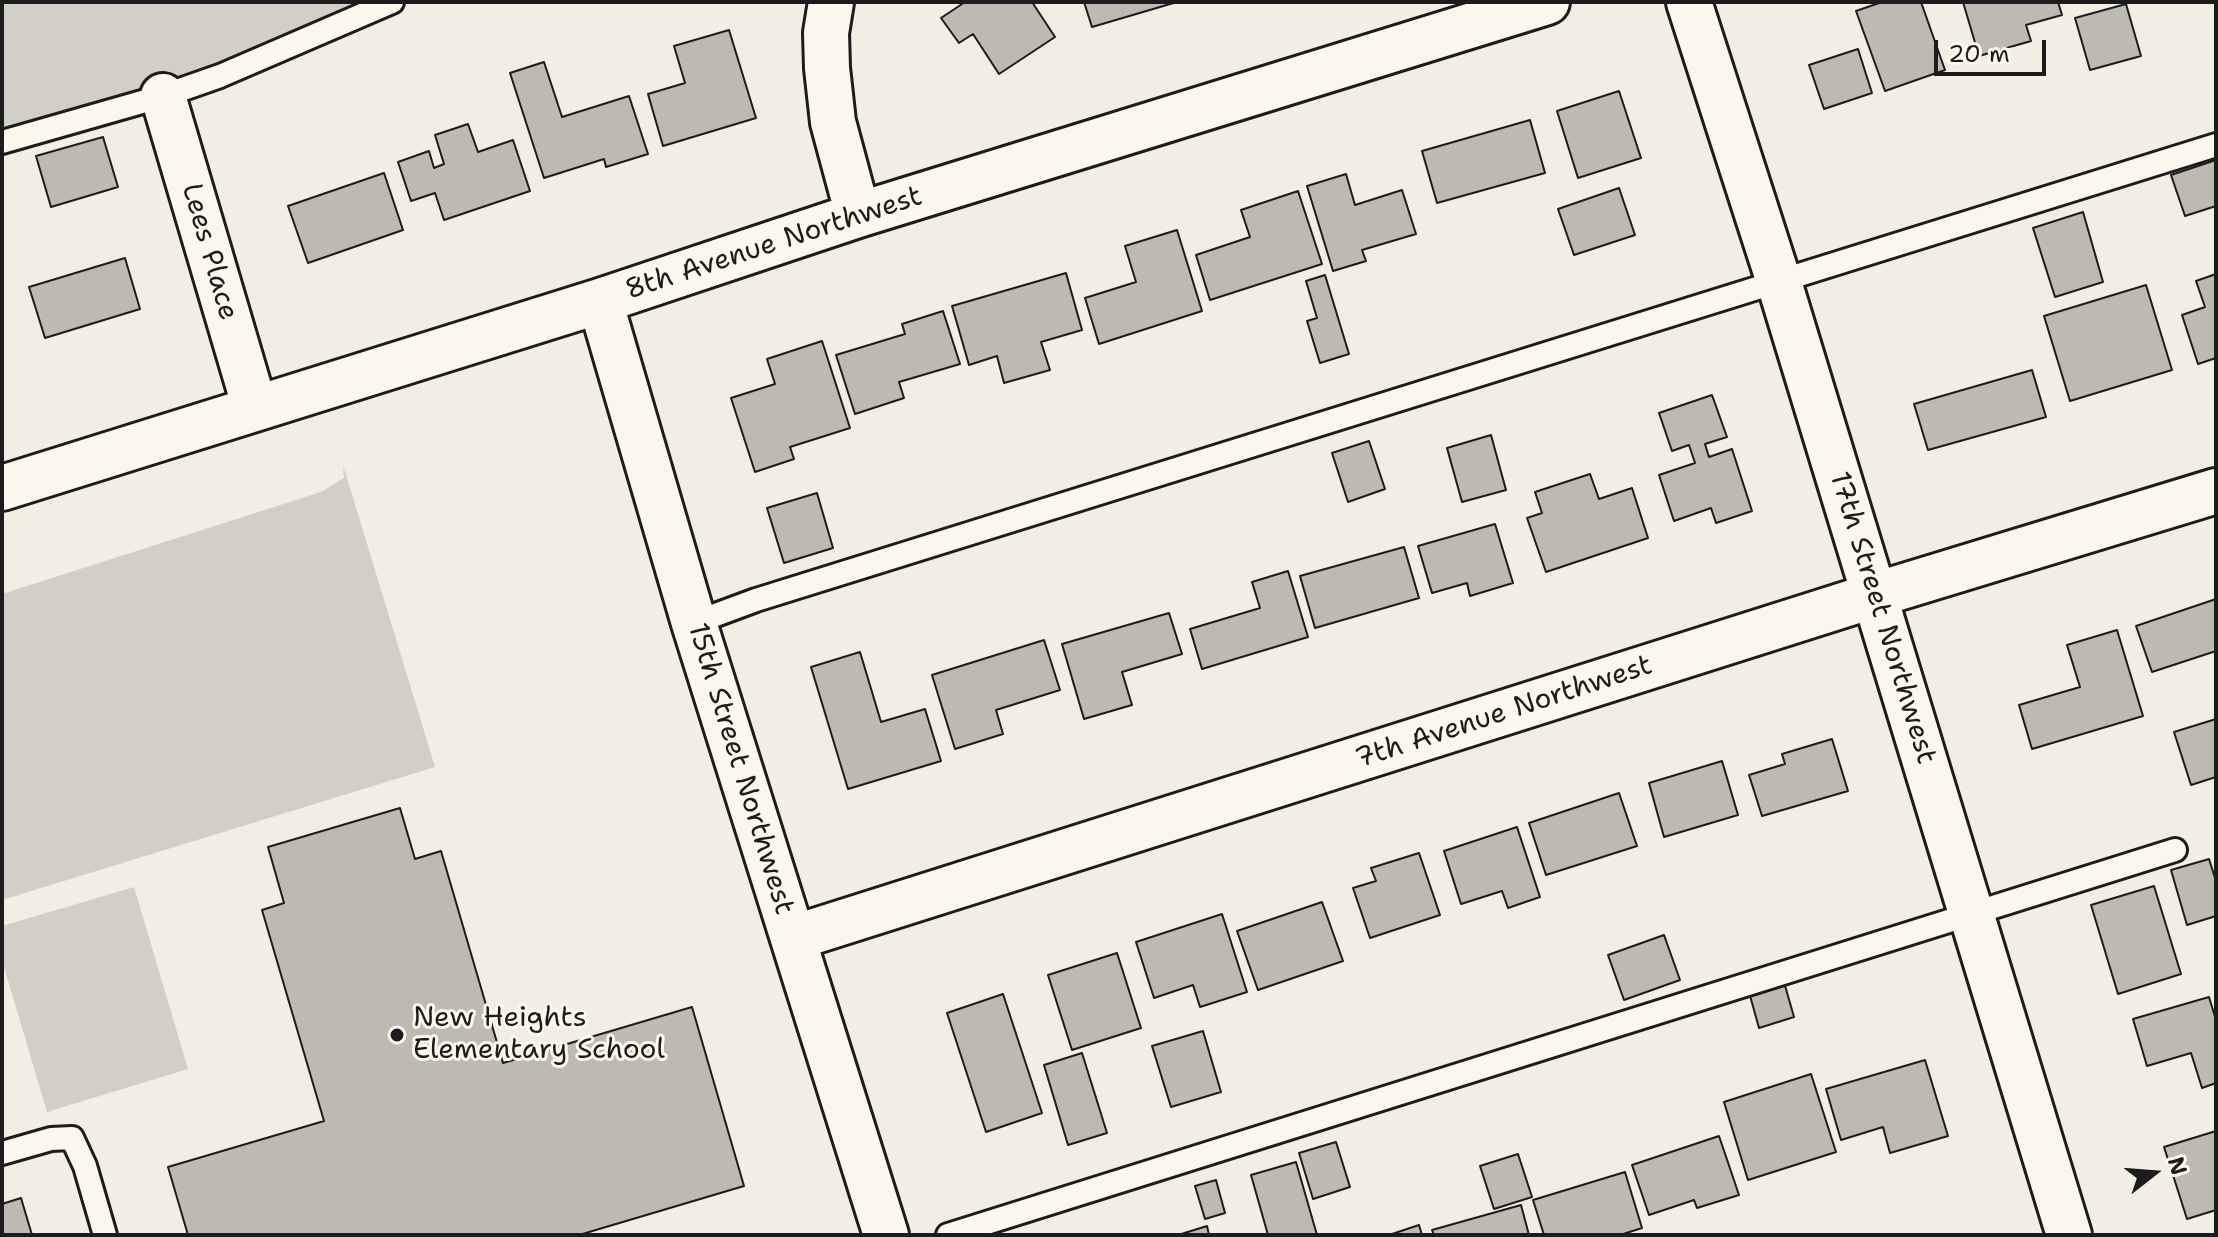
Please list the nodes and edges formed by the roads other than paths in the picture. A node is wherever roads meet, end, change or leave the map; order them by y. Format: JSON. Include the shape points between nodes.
{"nodes":[{"id":1,"x":392,"y":2,"type":"edge"},
{"id":2,"x":831,"y":2,"type":"edge"},
{"id":3,"x":1547,"y":2,"type":"edge"},
{"id":4,"x":1689,"y":2,"type":"edge"},
{"id":5,"x":163,"y":96,"type":"junction"},
{"id":6,"x":2,"y":142,"type":"edge"},
{"id":7,"x":2216,"y":145,"type":"edge"},
{"id":8,"x":858,"y":215,"type":"junction"},
{"id":9,"x":1779,"y":282,"type":"junction"},
{"id":10,"x":600,"y":301,"type":"junction"},
{"id":11,"x":255,"y":408,"type":"junction"},
{"id":12,"x":2,"y":488,"type":"edge"},
{"id":13,"x":2216,"y":491,"type":"edge"},
{"id":14,"x":1875,"y":595,"type":"junction"},
{"id":15,"x":694,"y":623,"type":"junction"},
{"id":16,"x":2175,"y":850,"type":"dead end"},
{"id":17,"x":1973,"y":915,"type":"junction"},
{"id":18,"x":793,"y":938,"type":"junction"},
{"id":19,"x":2,"y":1153,"type":"edge"},
{"id":20,"x":105,"y":1235,"type":"edge"},
{"id":21,"x":886,"y":1235,"type":"edge"},
{"id":22,"x":948,"y":1235,"type":"edge"},
{"id":23,"x":2069,"y":1235,"type":"edge"}],
"edges":[{"from":1,"to":5,"type":"lane"},
{"from":2,"to":8,"type":"street","via":[[826,33],[833,122]]},
{"from":3,"to":8,"type":"street","name":"8th Avenue Northwest"},
{"from":4,"to":9,"type":"street","name":"17th Street Northwest"},
{"from":5,"to":6,"type":"lane"},
{"from":5,"to":11,"type":"street","name":"Lees Place"},
{"from":7,"to":9,"type":"lane"},
{"from":8,"to":10,"type":"street","name":"8th Avenue Northwest"},
{"from":9,"to":14,"type":"street","name":"17th Street Northwest"},
{"from":9,"to":15,"type":"lane"},
{"from":10,"to":11,"type":"street","name":"8th Avenue Northwest"},
{"from":10,"to":15,"type":"street","name":"15th Street Northwest"},
{"from":11,"to":12,"type":"street","name":"8th Avenue Northwest"},
{"from":13,"to":14,"type":"street","name":"7th Avenue Northwest"},
{"from":14,"to":17,"type":"street","name":"17th Street Northwest"},
{"from":14,"to":18,"type":"street","name":"7th Avenue Northwest"},
{"from":15,"to":18,"type":"street","name":"15th Street Northwest"},
{"from":16,"to":17,"type":"lane"},
{"from":17,"to":22,"type":"lane"},
{"from":17,"to":23,"type":"street","name":"17th Street Northwest"},
{"from":18,"to":21,"type":"street","name":"15th Street Northwest"},
{"from":19,"to":20,"type":"lane","via":[[72,1138]]}]}
